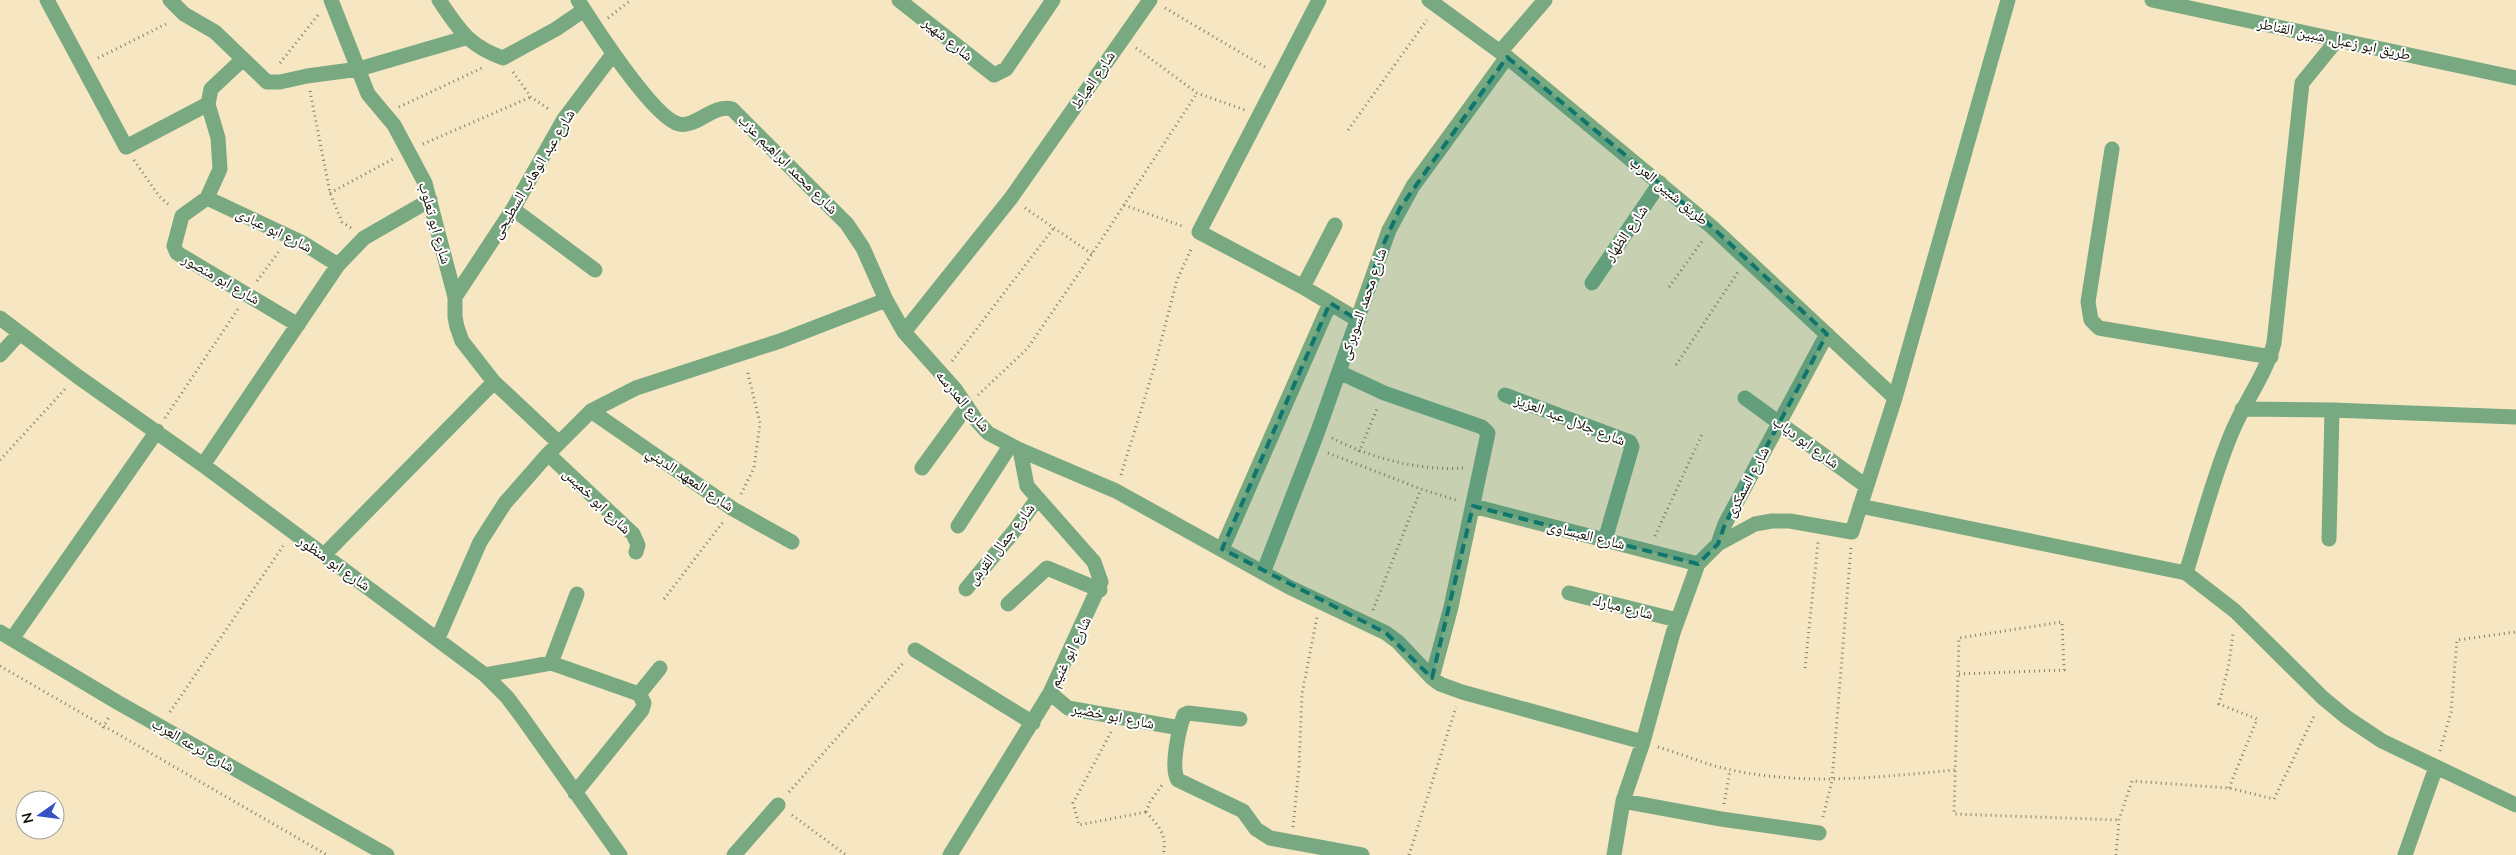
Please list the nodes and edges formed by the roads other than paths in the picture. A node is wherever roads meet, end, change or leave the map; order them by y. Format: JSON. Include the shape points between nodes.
{"nodes":[{"id":1,"x":48,"y":0,"type":"edge"},
{"id":2,"x":170,"y":0,"type":"edge"},
{"id":3,"x":331,"y":0,"type":"edge"},
{"id":4,"x":439,"y":0,"type":"edge"},
{"id":5,"x":1053,"y":0,"type":"edge"},
{"id":6,"x":1319,"y":0,"type":"edge"},
{"id":7,"x":1545,"y":0,"type":"edge"},
{"id":8,"x":2008,"y":0,"type":"edge"},
{"id":9,"x":2152,"y":0,"type":"edge"},
{"id":10,"x":904,"y":1,"type":"edge"},
{"id":11,"x":1155,"y":2,"type":"edge"},
{"id":12,"x":1433,"y":3,"type":"edge"},
{"id":13,"x":581,"y":5,"type":"edge"},
{"id":14,"x":465,"y":38,"type":"junction"},
{"id":15,"x":2337,"y":40,"type":"junction"},
{"id":16,"x":613,"y":54,"type":"junction"},
{"id":17,"x":1504,"y":55,"type":"junction"},
{"id":18,"x":242,"y":60,"type":"junction"},
{"id":19,"x":358,"y":69,"type":"junction"},
{"id":20,"x":2516,"y":78,"type":"edge"},
{"id":21,"x":208,"y":104,"type":"junction"},
{"id":22,"x":2112,"y":150,"type":"dead end"},
{"id":23,"x":1660,"y":183,"type":"junction"},
{"id":24,"x":207,"y":198,"type":"junction"},
{"id":25,"x":430,"y":200,"type":"junction"},
{"id":26,"x":513,"y":208,"type":"junction"},
{"id":27,"x":1335,"y":225,"type":"dead end"},
{"id":28,"x":338,"y":266,"type":"junction"},
{"id":29,"x":595,"y":270,"type":"dead end"},
{"id":30,"x":1592,"y":283,"type":"dead end"},
{"id":31,"x":1303,"y":287,"type":"junction"},
{"id":32,"x":456,"y":297,"type":"junction"},
{"id":33,"x":886,"y":300,"type":"junction"},
{"id":34,"x":1330,"y":303,"type":"junction"},
{"id":35,"x":0,"y":318,"type":"edge"},
{"id":36,"x":1358,"y":320,"type":"junction"},
{"id":37,"x":298,"y":325,"type":"junction"},
{"id":38,"x":904,"y":332,"type":"junction"},
{"id":39,"x":20,"y":333,"type":"junction"},
{"id":40,"x":1828,"y":334,"type":"junction"},
{"id":41,"x":0,"y":355,"type":"edge"},
{"id":42,"x":2270,"y":357,"type":"junction"},
{"id":43,"x":1339,"y":372,"type":"junction"},
{"id":44,"x":494,"y":382,"type":"junction"},
{"id":45,"x":1505,"y":395,"type":"dead end"},
{"id":46,"x":1745,"y":398,"type":"dead end"},
{"id":47,"x":1895,"y":398,"type":"junction"},
{"id":48,"x":966,"y":406,"type":"junction"},
{"id":49,"x":2242,"y":410,"type":"junction"},
{"id":50,"x":2332,"y":410,"type":"junction"},
{"id":51,"x":591,"y":411,"type":"junction"},
{"id":52,"x":2516,"y":417,"type":"edge"},
{"id":53,"x":1778,"y":422,"type":"junction"},
{"id":54,"x":157,"y":431,"type":"junction"},
{"id":55,"x":554,"y":448,"type":"junction"},
{"id":56,"x":1015,"y":448,"type":"junction"},
{"id":57,"x":203,"y":465,"type":"junction"},
{"id":58,"x":922,"y":468,"type":"dead end"},
{"id":59,"x":1866,"y":486,"type":"junction"},
{"id":60,"x":1037,"y":499,"type":"junction"},
{"id":61,"x":1473,"y":506,"type":"junction"},
{"id":62,"x":1860,"y":506,"type":"junction"},
{"id":63,"x":958,"y":526,"type":"dead end"},
{"id":64,"x":2329,"y":539,"type":"dead end"},
{"id":65,"x":1605,"y":540,"type":"junction"},
{"id":66,"x":792,"y":542,"type":"dead end"},
{"id":67,"x":1718,"y":544,"type":"junction"},
{"id":68,"x":1222,"y":549,"type":"junction"},
{"id":69,"x":636,"y":552,"type":"dead end"},
{"id":70,"x":324,"y":555,"type":"junction"},
{"id":71,"x":1698,"y":564,"type":"junction"},
{"id":72,"x":1262,"y":573,"type":"junction"},
{"id":73,"x":2186,"y":573,"type":"junction"},
{"id":74,"x":966,"y":588,"type":"dead end"},
{"id":75,"x":1100,"y":590,"type":"junction"},
{"id":76,"x":1568,"y":593,"type":"dead end"},
{"id":77,"x":577,"y":594,"type":"dead end"},
{"id":78,"x":1008,"y":604,"type":"dead end"},
{"id":79,"x":1677,"y":620,"type":"junction"},
{"id":80,"x":6,"y":636,"type":"edge"},
{"id":81,"x":438,"y":638,"type":"junction"},
{"id":82,"x":915,"y":650,"type":"road end"},
{"id":83,"x":551,"y":663,"type":"junction"},
{"id":84,"x":660,"y":668,"type":"dead end"},
{"id":85,"x":485,"y":675,"type":"junction"},
{"id":86,"x":1432,"y":678,"type":"junction"},
{"id":87,"x":1050,"y":693,"type":"junction"},
{"id":88,"x":639,"y":694,"type":"junction"},
{"id":89,"x":1240,"y":719,"type":"dead end"},
{"id":90,"x":1182,"y":721,"type":"junction"},
{"id":91,"x":1033,"y":722,"type":"junction"},
{"id":92,"x":1643,"y":742,"type":"junction"},
{"id":93,"x":2436,"y":767,"type":"junction"},
{"id":94,"x":575,"y":793,"type":"junction"},
{"id":95,"x":1623,"y":801,"type":"junction"},
{"id":96,"x":778,"y":805,"type":"road end"},
{"id":97,"x":2516,"y":805,"type":"edge"},
{"id":98,"x":1819,"y":833,"type":"road end"},
{"id":99,"x":387,"y":855,"type":"edge"},
{"id":100,"x":620,"y":855,"type":"edge"},
{"id":101,"x":734,"y":855,"type":"edge"},
{"id":102,"x":950,"y":855,"type":"edge"},
{"id":103,"x":1362,"y":855,"type":"edge"},
{"id":104,"x":1614,"y":855,"type":"edge"},
{"id":105,"x":2405,"y":855,"type":"edge"}],
"edges":[{"from":1,"to":21,"type":"street","via":[[126,147]]},
{"from":2,"to":18,"type":"street","via":[[184,14],[215,32]]},
{"from":3,"to":19,"type":"street","name":"شارع ابو تعلوب"},
{"from":4,"to":14,"type":"street"},
{"from":5,"to":10,"type":"street","name":"شارع شهير","via":[[1006,69],[999,74],[989,72]]},
{"from":6,"to":31,"type":"street","via":[[1199,232]]},
{"from":7,"to":17,"type":"street","name":"شارع محمد السوبركى"},
{"from":8,"to":47,"type":"street"},
{"from":9,"to":15,"type":"street","name":"طريق ابو زعبل, شبين القناطر"},
{"from":11,"to":38,"type":"street","name":"شارع العياط","via":[[1122,37],[1038,162]]},
{"from":12,"to":17,"type":"street","name":"طريق شبين العرب"},
{"from":13,"to":14,"type":"street","via":[[556,29],[503,58]]},
{"from":13,"to":16,"type":"street","name":"شارع محمد ابراهيم عزب"},
{"from":14,"to":19,"type":"street"},
{"from":15,"to":20,"type":"street","name":"طريق ابو زعبل, شبين القناطر"},
{"from":15,"to":42,"type":"street","via":[[2302,83]]},
{"from":16,"to":26,"type":"street","name":"شارع عبد الوهاب السطيحى","via":[[564,119]]},
{"from":16,"to":33,"type":"street","name":"شارع محمد ابراهيم عزب","via":[[651,101],[678,124],[722,107],[732,108],[847,224],[863,248]]},
{"from":17,"to":23,"type":"street","name":"طريق شبين العرب"},
{"from":17,"to":36,"type":"street","name":"شارع محمد السوبركى","via":[[1404,200],[1379,254]]},
{"from":18,"to":19,"type":"street","via":[[267,82]]},
{"from":18,"to":21,"type":"street","via":[[212,87]]},
{"from":19,"to":25,"type":"street","name":"شارع ابو تعلوب","via":[[368,94],[385,113],[408,151]]},
{"from":21,"to":24,"type":"street","via":[[218,138],[220,169]]},
{"from":22,"to":42,"type":"street","via":[[2088,302],[2091,320],[2099,328]]},
{"from":23,"to":30,"type":"street","name":"شارع الظهار"},
{"from":23,"to":40,"type":"street","name":"طريق شبين العرب"},
{"from":24,"to":28,"type":"street","name":"شارع ابو عبادى","via":[[290,236]]},
{"from":24,"to":37,"type":"street","name":"شارع ابو منصور","via":[[182,216],[173,242],[177,253]]},
{"from":25,"to":28,"type":"street","via":[[364,238]]},
{"from":25,"to":32,"type":"street","name":"شارع ابو تعلوب"},
{"from":26,"to":29,"type":"street"},
{"from":26,"to":32,"type":"street","name":"شارع عبد الوهاب السطيحى"},
{"from":27,"to":31,"type":"street"},
{"from":28,"to":37,"type":"street"},
{"from":31,"to":34,"type":"street"},
{"from":32,"to":44,"type":"street","name":"شارع ابو تعلوب","via":[[455,317],[462,341]]},
{"from":33,"to":38,"type":"street","name":"شارع محمد ابراهيم عزب"},
{"from":33,"to":51,"type":"street","via":[[743,354],[636,388]]},
{"from":34,"to":36,"type":"street"},
{"from":34,"to":68,"type":"street"},
{"from":35,"to":39,"type":"street","name":"شارع ابو منظور"},
{"from":36,"to":43,"type":"street","name":"شارع محمد السوبركى"},
{"from":37,"to":57,"type":"street"},
{"from":38,"to":48,"type":"street","name":"شارع المدرسه"},
{"from":39,"to":41,"type":"street"},
{"from":39,"to":54,"type":"street","name":"شارع ابو منظور"},
{"from":40,"to":47,"type":"street","name":"طريق شبين العرب"},
{"from":40,"to":53,"type":"street","name":"شارع السمكرى"},
{"from":42,"to":49,"type":"street"},
{"from":43,"to":61,"type":"street","via":[[1384,393],[1487,430],[1483,466]]},
{"from":43,"to":72,"type":"street","name":"شارع محمد السوبركى"},
{"from":44,"to":55,"type":"street","name":"شارع ابو خميس"},
{"from":44,"to":70,"type":"street"},
{"from":45,"to":65,"type":"street","name":"شارع جلال عبد العزيز","via":[[1629,440],[1632,447]]},
{"from":46,"to":53,"type":"street","name":"شارع ابو دياب"},
{"from":47,"to":59,"type":"street"},
{"from":48,"to":56,"type":"street","name":"شارع المدرسه","via":[[988,432]]},
{"from":48,"to":58,"type":"street"},
{"from":49,"to":50,"type":"street"},
{"from":49,"to":73,"type":"street","via":[[2223,456]]},
{"from":50,"to":52,"type":"street"},
{"from":50,"to":64,"type":"street"},
{"from":51,"to":55,"type":"street"},
{"from":51,"to":66,"type":"street","name":"شارع المعهد الديني","via":[[733,509]]},
{"from":53,"to":59,"type":"street","name":"شارع ابو دياب"},
{"from":53,"to":67,"type":"street","name":"شارع السمكرى","via":[[1725,524]]},
{"from":54,"to":57,"type":"street","name":"شارع ابو منظور"},
{"from":54,"to":80,"type":"street"},
{"from":55,"to":69,"type":"street","name":"شارع ابو خميس","via":[[633,534],[638,545]]},
{"from":55,"to":81,"type":"street","via":[[505,503],[480,542]]},
{"from":56,"to":60,"type":"street","via":[[1027,486]]},
{"from":56,"to":63,"type":"street"},
{"from":56,"to":68,"type":"street","name":"شارع المدرسه","via":[[1116,491]]},
{"from":57,"to":70,"type":"street","name":"شارع ابو منظور"},
{"from":59,"to":62,"type":"street"},
{"from":60,"to":74,"type":"street","name":"شارع جمال القرش"},
{"from":60,"to":75,"type":"street","via":[[1094,562],[1101,575]]},
{"from":61,"to":65,"type":"street","name":"شارع العبساوى"},
{"from":61,"to":86,"type":"street"},
{"from":62,"to":67,"type":"street","via":[[1852,532],[1820,524],[1772,521],[1754,524]]},
{"from":62,"to":73,"type":"street"},
{"from":65,"to":71,"type":"street","name":"شارع العبساوى"},
{"from":67,"to":71,"type":"street"},
{"from":68,"to":72,"type":"street","name":"شارع المدرسه"},
{"from":70,"to":81,"type":"street","name":"شارع ابو منظور"},
{"from":71,"to":79,"type":"street"},
{"from":72,"to":86,"type":"street","name":"شارع المدرسه","via":[[1368,623],[1398,642]]},
{"from":73,"to":93,"type":"street","via":[[2235,611],[2323,698],[2382,740]]},
{"from":75,"to":78,"type":"street","via":[[1047,568]]},
{"from":75,"to":87,"type":"street","name":"شارع ابو غنيم"},
{"from":76,"to":79,"type":"street","name":"شارع مبارك"},
{"from":77,"to":83,"type":"street"},
{"from":79,"to":92,"type":"street"},
{"from":80,"to":99,"type":"street","name":"شارع ترعه العرب"},
{"from":81,"to":85,"type":"street","name":"شارع ابو منظور"},
{"from":82,"to":91,"type":"street"},
{"from":83,"to":85,"type":"street"},
{"from":83,"to":88,"type":"street"},
{"from":84,"to":88,"type":"street"},
{"from":85,"to":94,"type":"street","name":"شارع ابو منظور","via":[[522,717]]},
{"from":86,"to":92,"type":"street","name":"شارع المدرسه","via":[[1462,692]]},
{"from":87,"to":90,"type":"street","name":"شارع ابو خضير","via":[[1068,708],[1119,719]]},
{"from":87,"to":91,"type":"street","name":"شارع ابو غنيم"},
{"from":88,"to":94,"type":"street","via":[[644,703],[642,710]]},
{"from":89,"to":90,"type":"street","name":"شارع ابو خضير"},
{"from":90,"to":103,"type":"street","via":[[1175,767],[1178,780],[1243,811],[1262,834]]},
{"from":91,"to":102,"type":"street","name":"شارع ابو غنيم"},
{"from":92,"to":95,"type":"street"},
{"from":93,"to":97,"type":"street"},
{"from":93,"to":105,"type":"street"},
{"from":94,"to":100,"type":"street","name":"شارع ابو منظور"},
{"from":95,"to":98,"type":"street"},
{"from":95,"to":104,"type":"street"},
{"from":96,"to":101,"type":"street"}]}
